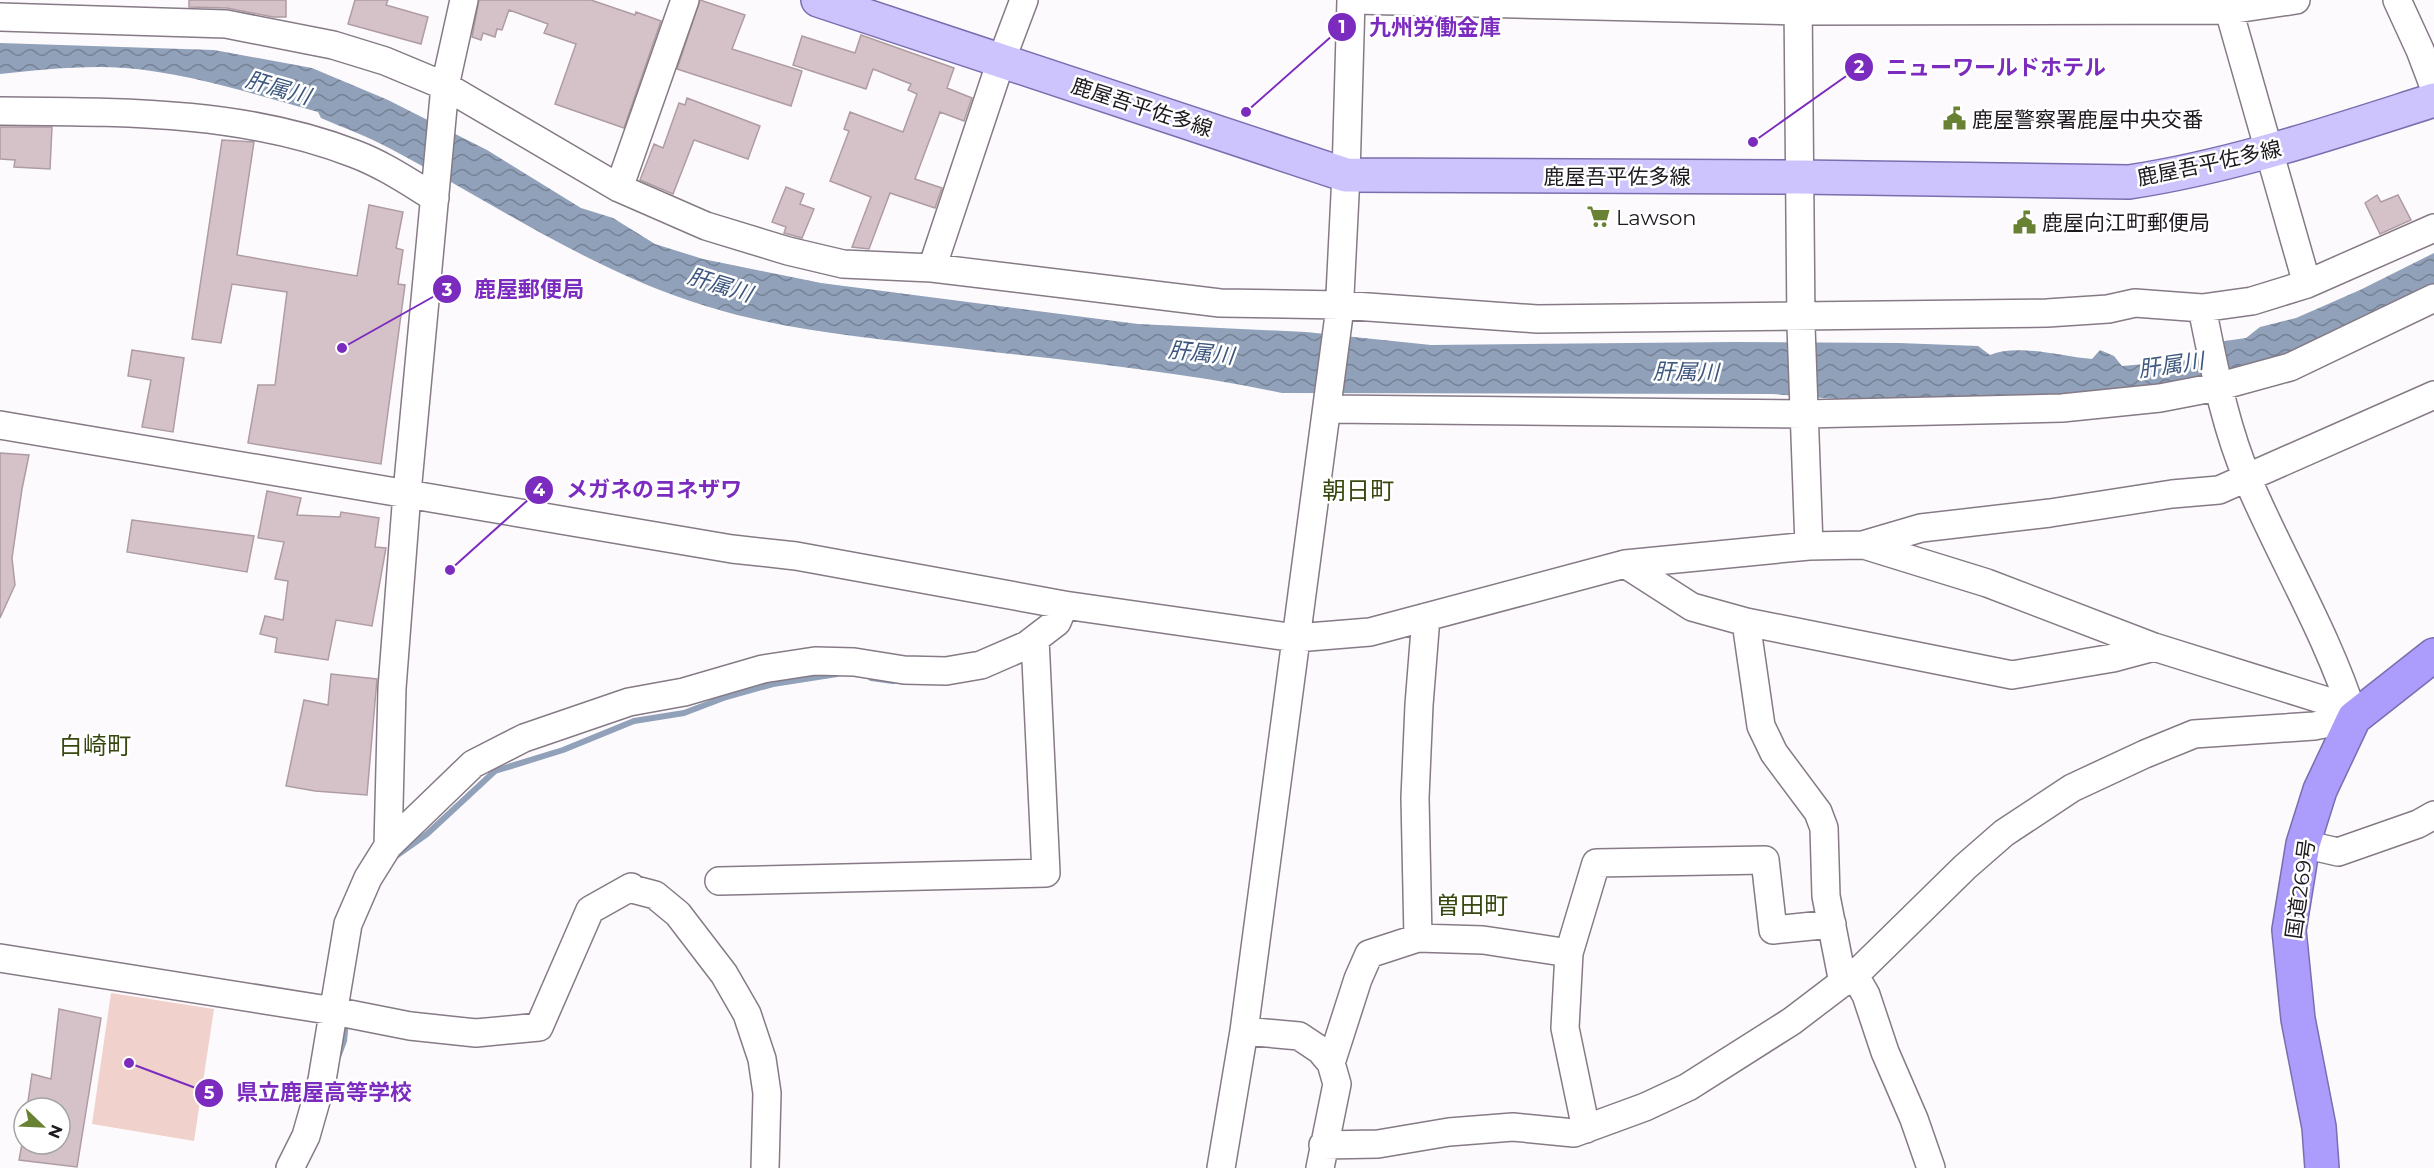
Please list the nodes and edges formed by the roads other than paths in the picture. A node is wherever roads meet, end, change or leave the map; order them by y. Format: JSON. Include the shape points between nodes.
{"nodes":[{"id":1,"x":464,"y":0,"type":"edge"},
{"id":2,"x":685,"y":0,"type":"edge"},
{"id":3,"x":818,"y":0,"type":"edge"},
{"id":4,"x":1024,"y":0,"type":"edge"},
{"id":5,"x":1354,"y":0,"type":"edge"},
{"id":6,"x":2295,"y":0,"type":"edge"},
{"id":7,"x":2397,"y":0,"type":"edge"},
{"id":8,"x":1624,"y":3,"type":"edge"},
{"id":9,"x":2228,"y":5,"type":"edge"},
{"id":10,"x":1799,"y":6,"type":"edge"},
{"id":11,"x":169,"y":12,"type":"edge"},
{"id":12,"x":0,"y":17,"type":"edge"},
{"id":13,"x":1001,"y":61,"type":"junction"},
{"id":14,"x":2434,"y":87,"type":"edge"},
{"id":15,"x":445,"y":91,"type":"junction"},
{"id":16,"x":2434,"y":100,"type":"edge"},
{"id":17,"x":0,"y":111,"type":"edge"},
{"id":18,"x":2270,"y":152,"type":"junction"},
{"id":19,"x":1346,"y":175,"type":"junction"},
{"id":20,"x":1800,"y":177,"type":"junction"},
{"id":21,"x":620,"y":188,"type":"junction"},
{"id":22,"x":436,"y":191,"type":"junction"},
{"id":23,"x":2434,"y":228,"type":"edge"},
{"id":24,"x":932,"y":268,"type":"junction"},
{"id":25,"x":2307,"y":284,"type":"junction"},
{"id":26,"x":2434,"y":298,"type":"edge"},
{"id":27,"x":2202,"y":308,"type":"junction"},
{"id":28,"x":1339,"y":310,"type":"junction"},
{"id":29,"x":1801,"y":321,"type":"junction"},
{"id":30,"x":2217,"y":382,"type":"junction"},
{"id":31,"x":2434,"y":395,"type":"edge"},
{"id":32,"x":1328,"y":403,"type":"junction"},
{"id":33,"x":1804,"y":409,"type":"junction"},
{"id":34,"x":0,"y":425,"type":"edge"},
{"id":35,"x":2247,"y":479,"type":"junction"},
{"id":36,"x":407,"y":493,"type":"junction"},
{"id":37,"x":1863,"y":544,"type":"junction"},
{"id":38,"x":1809,"y":546,"type":"junction"},
{"id":39,"x":1625,"y":564,"type":"junction"},
{"id":40,"x":1064,"y":605,"type":"junction"},
{"id":41,"x":1426,"y":617,"type":"junction"},
{"id":42,"x":1746,"y":622,"type":"junction"},
{"id":43,"x":1296,"y":638,"type":"junction"},
{"id":44,"x":1035,"y":639,"type":"junction"},
{"id":45,"x":2154,"y":647,"type":"junction"},
{"id":46,"x":2434,"y":655,"type":"edge"},
{"id":47,"x":2355,"y":718,"type":"junction"},
{"id":48,"x":2434,"y":815,"type":"edge"},
{"id":49,"x":2303,"y":844,"type":"junction"},
{"id":50,"x":388,"y":846,"type":"junction"},
{"id":51,"x":719,"y":881,"type":"dead end"},
{"id":52,"x":1832,"y":924,"type":"junction"},
{"id":53,"x":1418,"y":938,"type":"junction"},
{"id":54,"x":1569,"y":953,"type":"junction"},
{"id":55,"x":0,"y":958,"type":"edge"},
{"id":56,"x":1848,"y":978,"type":"junction"},
{"id":57,"x":334,"y":1011,"type":"junction"},
{"id":58,"x":1244,"y":1031,"type":"junction"},
{"id":59,"x":1331,"y":1063,"type":"junction"},
{"id":60,"x":1586,"y":1129,"type":"junction"},
{"id":61,"x":1322,"y":1157,"type":"edge"},
{"id":62,"x":290,"y":1168,"type":"edge"},
{"id":63,"x":765,"y":1168,"type":"edge"},
{"id":64,"x":1221,"y":1168,"type":"edge"},
{"id":65,"x":1931,"y":1168,"type":"edge"},
{"id":66,"x":2322,"y":1168,"type":"edge"}],
"edges":[{"from":1,"to":15,"type":"street"},
{"from":2,"to":21,"type":"street"},
{"from":3,"to":13,"type":"main road","name":"鹿屋吾平佐多線"},
{"from":4,"to":13,"type":"street"},
{"from":5,"to":8,"type":"street"},
{"from":5,"to":19,"type":"street"},
{"from":6,"to":9,"type":"street"},
{"from":7,"to":14,"type":"street"},
{"from":8,"to":10,"type":"street"},
{"from":9,"to":10,"type":"street"},
{"from":9,"to":18,"type":"street"},
{"from":10,"to":20,"type":"street"},
{"from":11,"to":12,"type":"street"},
{"from":11,"to":15,"type":"street","via":[[333,45],[385,61]]},
{"from":13,"to":19,"type":"main road","name":"鹿屋吾平佐多線"},
{"from":13,"to":24,"type":"street"},
{"from":15,"to":21,"type":"street"},
{"from":15,"to":22,"type":"street"},
{"from":16,"to":18,"type":"main road","name":"鹿屋吾平佐多線"},
{"from":17,"to":22,"type":"street","via":[[169,114],[288,133],[357,154]]},
{"from":18,"to":20,"type":"main road","name":"鹿屋吾平佐多線","via":[[2129,182]]},
{"from":18,"to":25,"type":"street"},
{"from":19,"to":20,"type":"main road","name":"鹿屋吾平佐多線"},
{"from":19,"to":28,"type":"street"},
{"from":20,"to":29,"type":"street"},
{"from":21,"to":24,"type":"street","via":[[706,226],[799,253],[843,264]]},
{"from":22,"to":36,"type":"street"},
{"from":23,"to":25,"type":"street"},
{"from":24,"to":28,"type":"street","via":[[1220,303]]},
{"from":25,"to":27,"type":"street","via":[[2252,301]]},
{"from":26,"to":30,"type":"street","via":[[2290,367]]},
{"from":27,"to":29,"type":"street","via":[[2135,303],[2047,313]]},
{"from":27,"to":30,"type":"street"},
{"from":28,"to":29,"type":"street","via":[[1537,319]]},
{"from":28,"to":32,"type":"street"},
{"from":29,"to":33,"type":"street"},
{"from":30,"to":33,"type":"street","via":[[2160,398],[2062,408]]},
{"from":30,"to":35,"type":"street"},
{"from":31,"to":35,"type":"street"},
{"from":32,"to":33,"type":"street"},
{"from":32,"to":43,"type":"street"},
{"from":33,"to":38,"type":"street"},
{"from":34,"to":36,"type":"street"},
{"from":35,"to":37,"type":"street","via":[[2219,490],[1921,528]]},
{"from":35,"to":47,"type":"street","via":[[2343,681]]},
{"from":36,"to":40,"type":"street","via":[[732,549],[796,556]]},
{"from":36,"to":50,"type":"street","via":[[393,688]]},
{"from":37,"to":38,"type":"street"},
{"from":37,"to":45,"type":"street","via":[[1987,583]]},
{"from":38,"to":39,"type":"street"},
{"from":39,"to":41,"type":"street"},
{"from":39,"to":42,"type":"street","via":[[1692,607]]},
{"from":40,"to":43,"type":"street"},
{"from":40,"to":44,"type":"street","via":[[1057,622]]},
{"from":41,"to":43,"type":"street","via":[[1370,632]]},
{"from":41,"to":53,"type":"street","via":[[1415,798]]},
{"from":42,"to":45,"type":"street","via":[[2012,675]]},
{"from":42,"to":52,"type":"street","via":[[1761,726],[1774,753],[1818,812],[1824,828],[1826,896]]},
{"from":43,"to":58,"type":"street"},
{"from":44,"to":50,"type":"street","via":[[981,665],[946,671],[815,661],[763,669],[684,692],[629,702],[524,738],[473,764]]},
{"from":44,"to":51,"type":"street","via":[[1046,873]]},
{"from":45,"to":47,"type":"street","via":[[2327,701]]},
{"from":46,"to":47,"type":"highway","name":"国道269号"},
{"from":47,"to":49,"type":"highway","name":"国道269号","via":[[2320,790]]},
{"from":47,"to":56,"type":"street","via":[[2314,726],[2194,734],[2073,788],[2004,833]]},
{"from":48,"to":49,"type":"street","via":[[2338,852]]},
{"from":49,"to":66,"type":"highway","name":"国道269号","via":[[2289,930],[2298,1019],[2319,1127]]},
{"from":50,"to":57,"type":"street","via":[[368,878],[348,924]]},
{"from":52,"to":54,"type":"street","via":[[1773,930],[1765,860],[1596,863]]},
{"from":52,"to":56,"type":"street"},
{"from":53,"to":54,"type":"street","via":[[1483,940]]},
{"from":53,"to":59,"type":"street","via":[[1369,954]]},
{"from":54,"to":60,"type":"street","via":[[1565,1028]]},
{"from":55,"to":57,"type":"street"},
{"from":56,"to":60,"type":"street","via":[[1792,1021],[1688,1087]]},
{"from":56,"to":65,"type":"street","via":[[1866,995]]},
{"from":57,"to":62,"type":"street","via":[[322,1080],[306,1136]]},
{"from":57,"to":63,"type":"street","via":[[410,1026],[476,1033],[539,1027],[590,910],[631,887],[654,895],[678,914],[724,974],[747,1014],[762,1059],[767,1093]]},
{"from":58,"to":59,"type":"street","via":[[1299,1036]]},
{"from":58,"to":64,"type":"street"},
{"from":59,"to":61,"type":"street","via":[[1337,1084]]},
{"from":60,"to":61,"type":"street","via":[[1574,1133],[1513,1127],[1449,1132]]}]}
